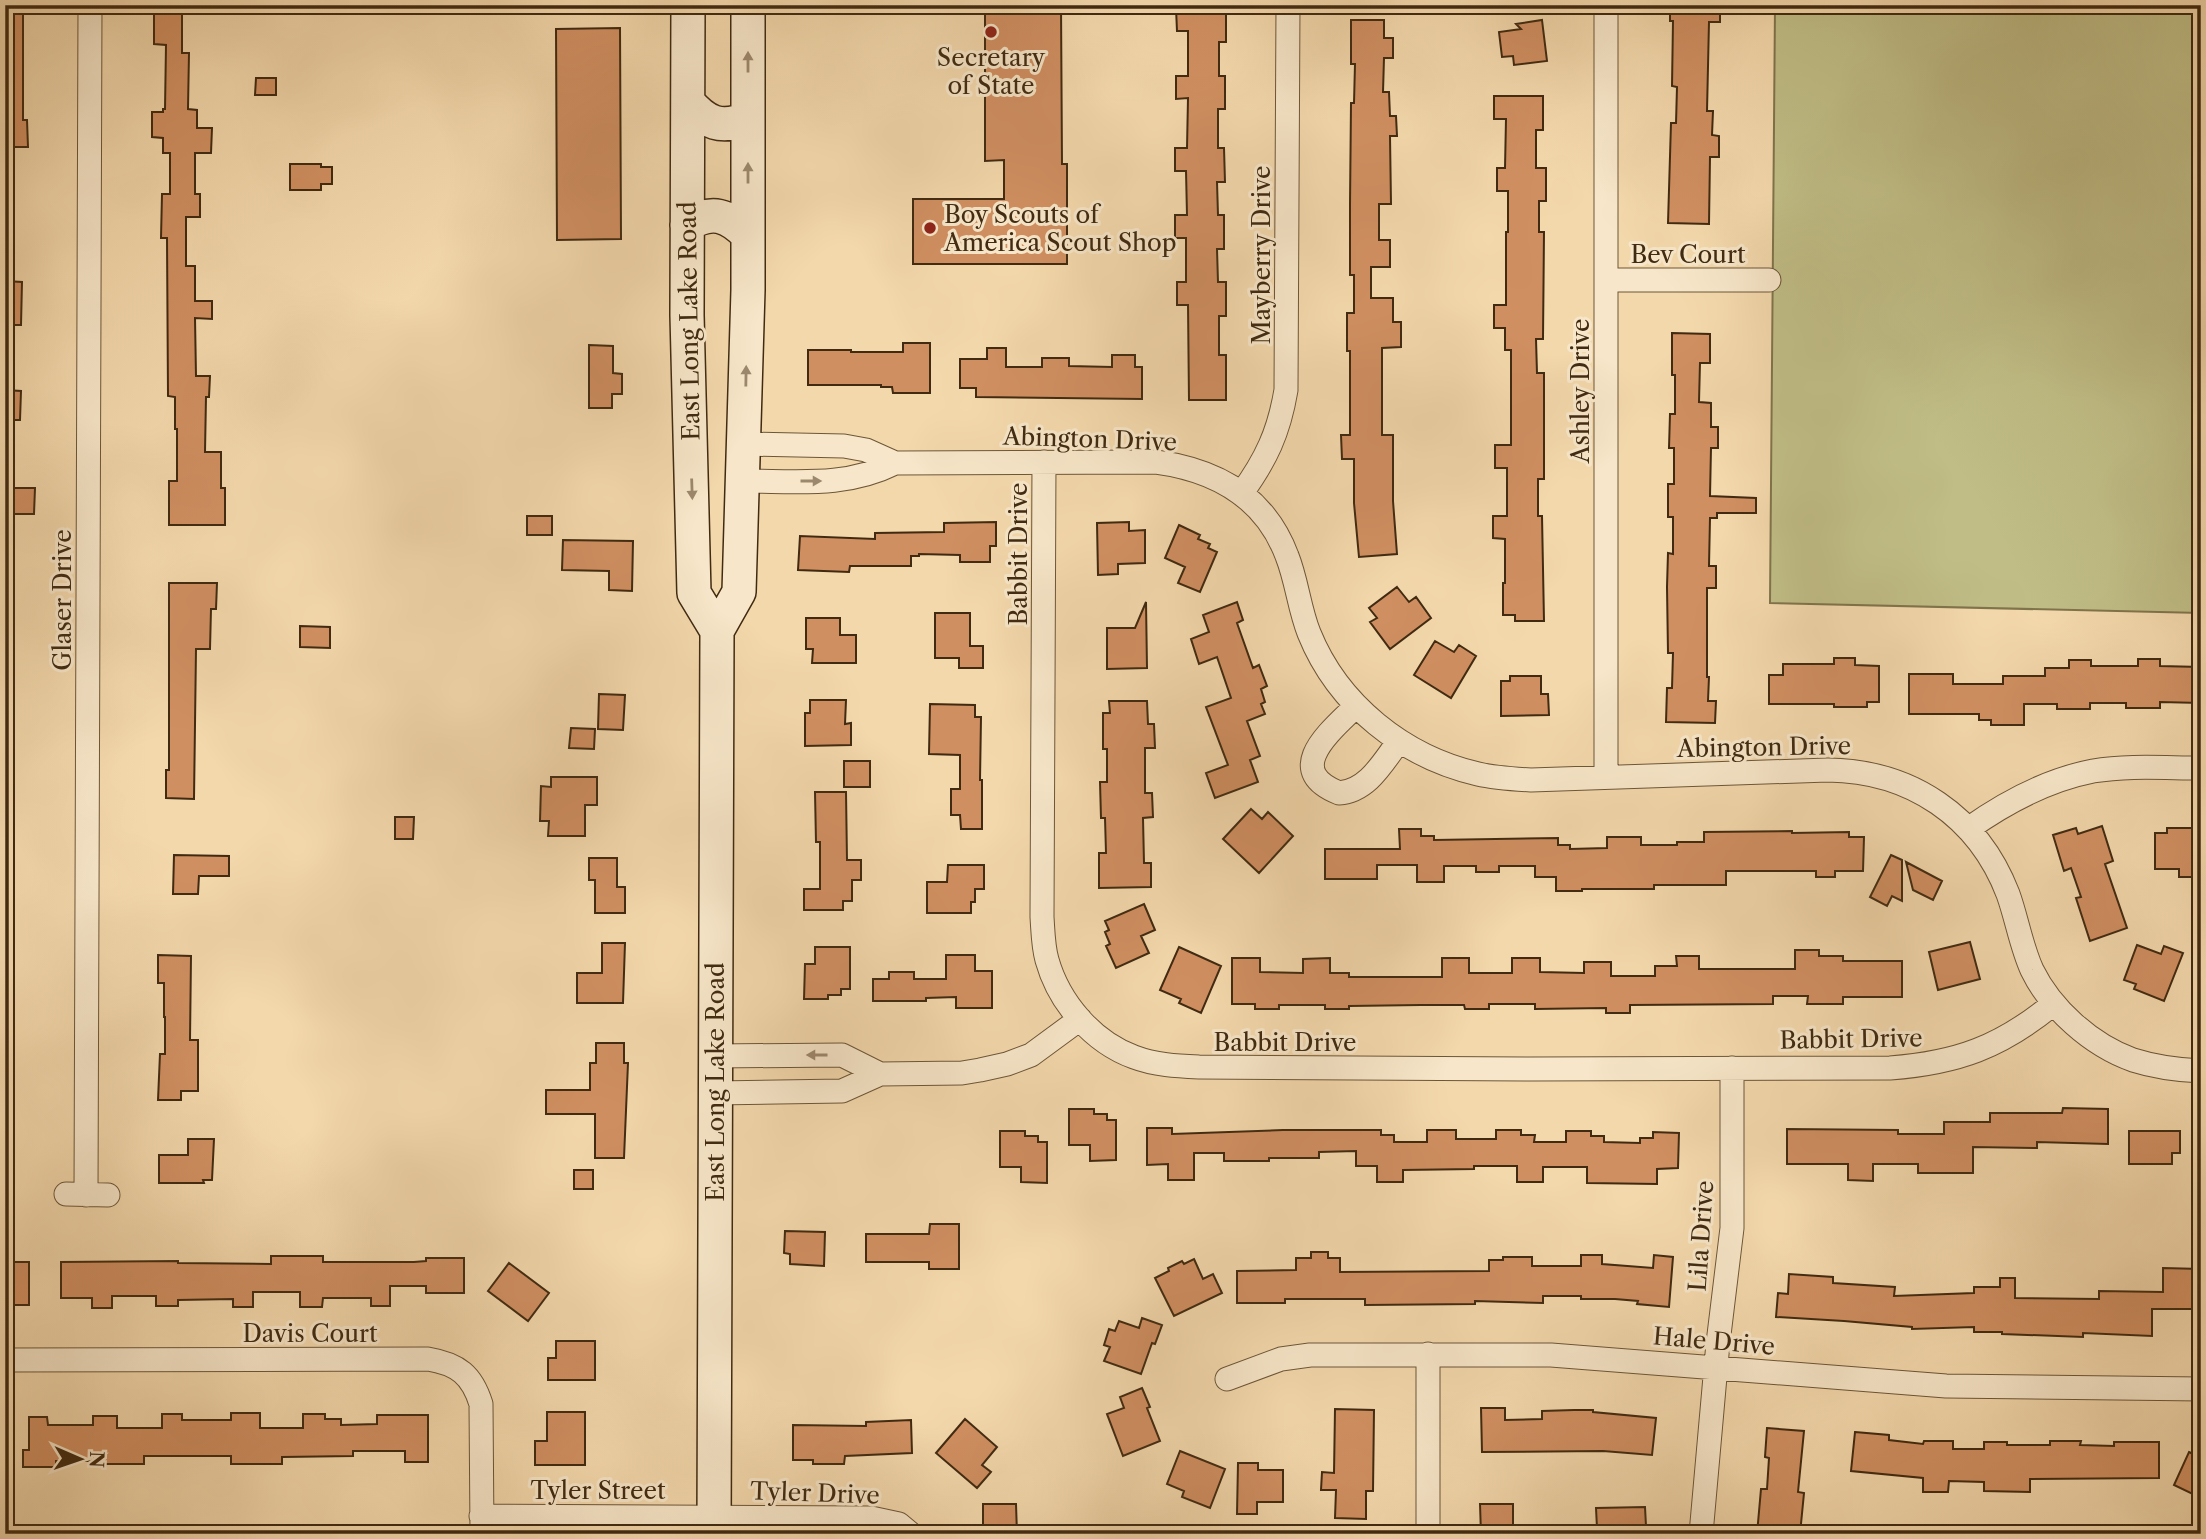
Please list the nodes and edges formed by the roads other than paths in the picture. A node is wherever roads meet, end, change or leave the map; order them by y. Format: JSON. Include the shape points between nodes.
{"nodes":[{"id":1,"x":90,"y":5,"type":"edge"},
{"id":2,"x":688,"y":5,"type":"edge"},
{"id":3,"x":748,"y":5,"type":"edge"},
{"id":4,"x":1288,"y":5,"type":"edge"},
{"id":5,"x":1606,"y":5,"type":"edge"},
{"id":6,"x":688,"y":102,"type":"junction"},
{"id":7,"x":748,"y":118,"type":"junction"},
{"id":8,"x":687,"y":225,"type":"junction"},
{"id":9,"x":748,"y":235,"type":"junction"},
{"id":10,"x":1607,"y":280,"type":"junction"},
{"id":11,"x":1769,"y":280,"type":"dead end"},
{"id":12,"x":744,"y":444,"type":"junction"},
{"id":13,"x":1044,"y":462,"type":"junction"},
{"id":14,"x":895,"y":463,"type":"junction"},
{"id":15,"x":742,"y":481,"type":"junction"},
{"id":16,"x":1241,"y":494,"type":"junction"},
{"id":17,"x":693,"y":524,"type":"junction"},
{"id":18,"x":741,"y":534,"type":"junction"},
{"id":19,"x":717,"y":631,"type":"junction"},
{"id":20,"x":1356,"y":706,"type":"junction"},
{"id":21,"x":1399,"y":741,"type":"junction"},
{"id":22,"x":2201,"y":768,"type":"edge"},
{"id":23,"x":1606,"y":777,"type":"junction"},
{"id":24,"x":1968,"y":830,"type":"junction"},
{"id":25,"x":2053,"y":1004,"type":"junction"},
{"id":26,"x":1080,"y":1019,"type":"junction"},
{"id":27,"x":715,"y":1056,"type":"junction"},
{"id":28,"x":1732,"y":1068,"type":"junction"},
{"id":29,"x":2201,"y":1071,"type":"edge"},
{"id":30,"x":880,"y":1074,"type":"junction"},
{"id":31,"x":715,"y":1093,"type":"junction"},
{"id":32,"x":87,"y":1195,"type":"dead end"},
{"id":33,"x":1428,"y":1354,"type":"junction"},
{"id":34,"x":5,"y":1360,"type":"edge"},
{"id":35,"x":1716,"y":1367,"type":"junction"},
{"id":36,"x":1227,"y":1379,"type":"dead end"},
{"id":37,"x":2201,"y":1389,"type":"edge"},
{"id":38,"x":482,"y":1525,"type":"edge"},
{"id":39,"x":714,"y":1525,"type":"edge"},
{"id":40,"x":911,"y":1534,"type":"edge"},
{"id":41,"x":1428,"y":1534,"type":"edge"},
{"id":42,"x":1702,"y":1534,"type":"edge"}],
"edges":[{"from":1,"to":32,"type":"street","name":"Glaser Drive"},
{"from":2,"to":6,"type":"main road","name":"East Long Lake Road"},
{"from":7,"to":3,"type":"main road","one_way":true},
{"from":4,"to":16,"type":"street","name":"Mayberry Drive","via":[[1286,390],[1273,442]]},
{"from":5,"to":10,"type":"street","name":"Ashley Drive"},
{"from":6,"to":7,"type":"main road","via":[[706,119],[721,125]]},
{"from":6,"to":8,"type":"main road","name":"East Long Lake Road"},
{"from":9,"to":7,"type":"main road","one_way":true},
{"from":8,"to":9,"type":"main road","via":[[714,215],[733,221]]},
{"from":8,"to":17,"type":"main road","name":"East Long Lake Road","one_way":true},
{"from":12,"to":9,"type":"main road","one_way":true},
{"from":10,"to":11,"type":"street","name":"Bev Court"},
{"from":10,"to":23,"type":"street","name":"Ashley Drive"},
{"from":12,"to":14,"type":"street","name":"Abington Drive","via":[[844,446]]},
{"from":12,"to":15,"type":"main road"},
{"from":13,"to":14,"type":"street","name":"Abington Drive"},
{"from":13,"to":16,"type":"street","name":"Abington Drive","via":[[1181,466],[1205,473]]},
{"from":13,"to":26,"type":"street","name":"Babbit Drive","via":[[1042,917],[1054,979]]},
{"from":15,"to":14,"type":"street","name":"Abington Drive","one_way":true,"via":[[842,481]]},
{"from":15,"to":18,"type":"main road"},
{"from":16,"to":20,"type":"street","name":"Abington Drive","via":[[1278,535],[1310,635]]},
{"from":17,"to":18,"type":"main road","via":[[711,539],[731,540]]},
{"from":17,"to":19,"type":"main road","name":"East Long Lake Road","via":[[694,593]]},
{"from":18,"to":19,"type":"main road","via":[[740,592]]},
{"from":19,"to":27,"type":"main road","name":"East Long Lake Road"},
{"from":20,"to":21,"type":"street","name":"Abington Drive"},
{"from":20,"to":21,"type":"street","via":[[1315,751],[1314,769],[1323,785],[1339,793],[1357,789]]},
{"from":21,"to":23,"type":"street","name":"Abington Drive","via":[[1480,775],[1531,780]]},
{"from":22,"to":24,"type":"street","via":[[2110,769],[2076,775],[2005,804]]},
{"from":23,"to":24,"type":"street","name":"Abington Drive","via":[[1864,772],[1920,792]]},
{"from":24,"to":25,"type":"street","name":"Abington Drive","via":[[2001,879],[2032,969]]},
{"from":25,"to":28,"type":"street","name":"Babbit Drive","via":[[1996,1044],[1936,1063],[1890,1068]]},
{"from":25,"to":29,"type":"street","name":"Abington Drive","via":[[2121,1055],[2167,1068]]},
{"from":26,"to":28,"type":"street","name":"Babbit Drive","via":[[1094,1035],[1120,1051],[1175,1066]]},
{"from":26,"to":30,"type":"street","via":[[1031,1055],[1007,1064],[962,1073]]},
{"from":30,"to":27,"type":"street","one_way":true,"via":[[842,1055]]},
{"from":27,"to":31,"type":"main road","name":"East Long Lake Road"},
{"from":28,"to":35,"type":"street","name":"Lila Drive","via":[[1732,1228]]},
{"from":30,"to":31,"type":"street","via":[[842,1091]]},
{"from":31,"to":39,"type":"main road","name":"East Long Lake Road"},
{"from":33,"to":35,"type":"street","name":"Hale Drive","via":[[1551,1355]]},
{"from":33,"to":36,"type":"street","name":"Hale Drive","via":[[1310,1355],[1281,1359]]},
{"from":33,"to":41,"type":"street"},
{"from":34,"to":38,"type":"street","name":"Davis Court","via":[[440,1361],[470,1379],[481,1404]]},
{"from":35,"to":37,"type":"street","name":"Hale Drive","via":[[1946,1387]]},
{"from":35,"to":42,"type":"street","name":"Lila Drive"},
{"from":38,"to":39,"type":"street","name":"Tyler Street"},
{"from":39,"to":40,"type":"street","name":"Tyler Drive","via":[[872,1518],[899,1524]]}]}
